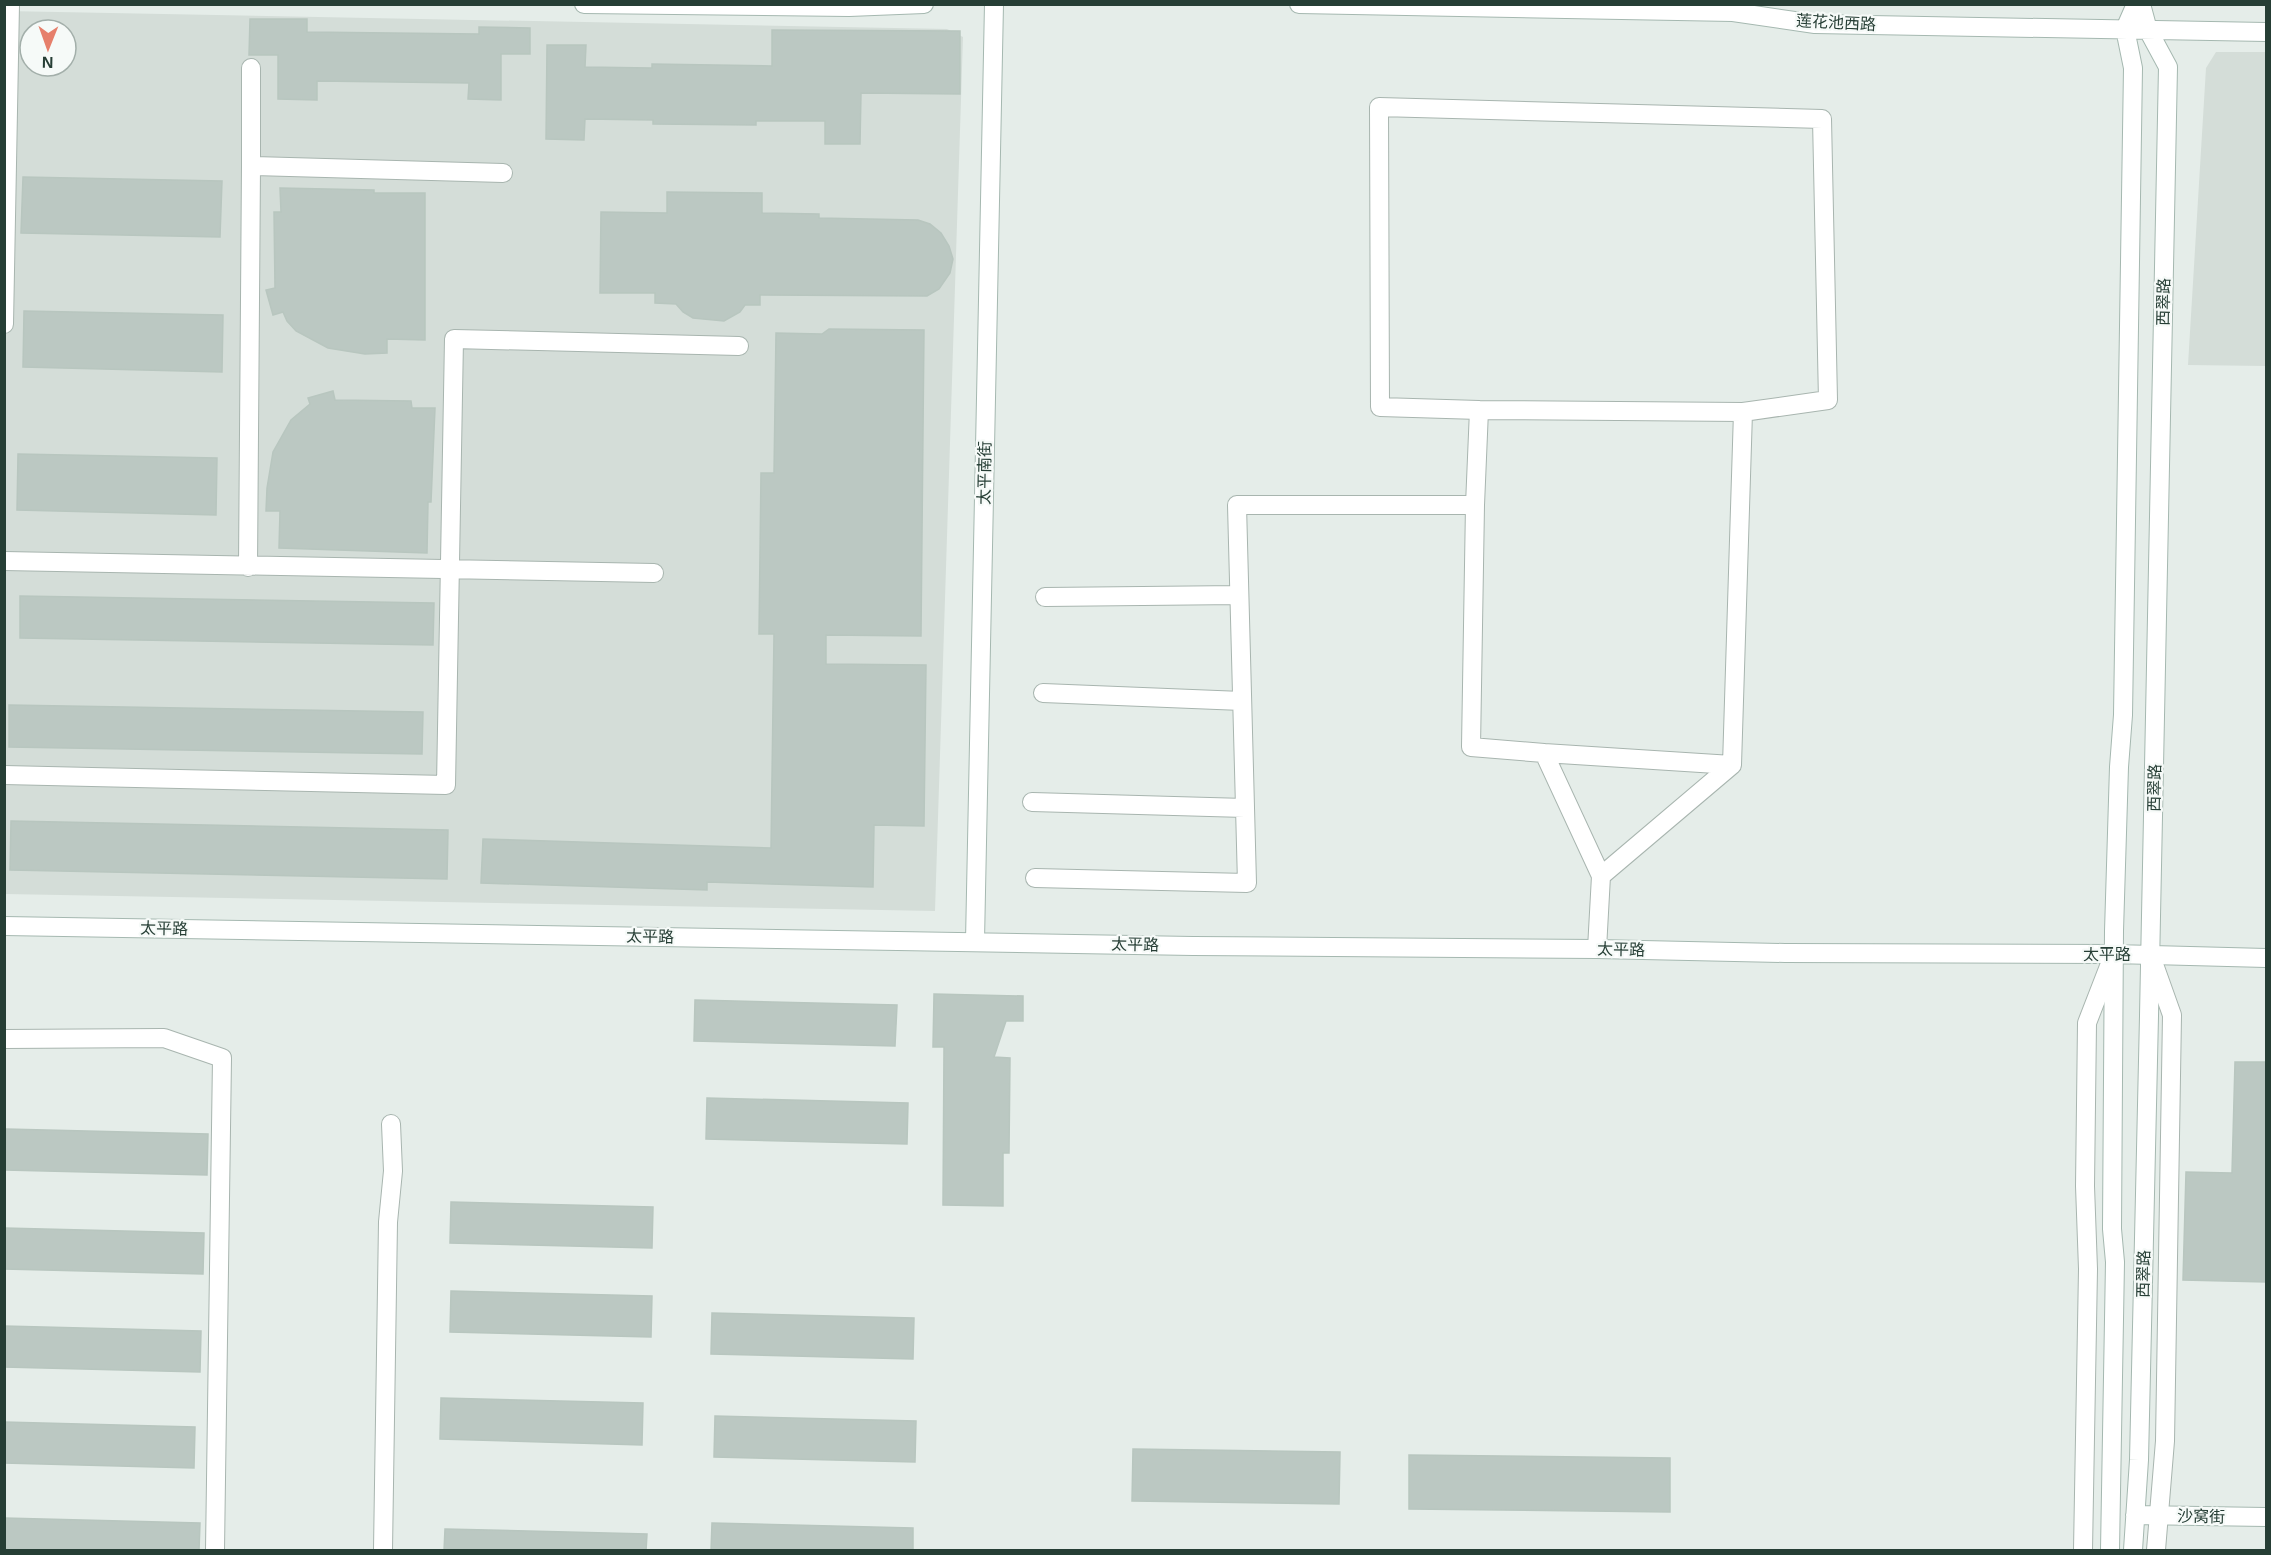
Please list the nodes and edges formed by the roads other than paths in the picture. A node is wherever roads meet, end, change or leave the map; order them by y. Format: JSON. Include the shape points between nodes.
{"nodes":[{"id":1,"x":10,"y":4,"type":"edge"},
{"id":2,"x":584,"y":4,"type":"edge"},
{"id":3,"x":924,"y":4,"type":"edge"},
{"id":4,"x":994,"y":4,"type":"edge"},
{"id":5,"x":1299,"y":4,"type":"edge"},
{"id":6,"x":2136,"y":4,"type":"edge"},
{"id":7,"x":2141,"y":4,"type":"edge"},
{"id":8,"x":2125,"y":29,"type":"junction"},
{"id":9,"x":2148,"y":30,"type":"junction"},
{"id":10,"x":2266,"y":32,"type":"edge"},
{"id":11,"x":7,"y":34,"type":"edge"},
{"id":12,"x":251,"y":68,"type":"dead end"},
{"id":13,"x":251,"y":166,"type":"junction"},
{"id":14,"x":503,"y":173,"type":"dead end"},
{"id":15,"x":4,"y":324,"type":"edge"},
{"id":16,"x":739,"y":346,"type":"dead end"},
{"id":17,"x":1479,"y":410,"type":"junction"},
{"id":18,"x":1743,"y":412,"type":"junction"},
{"id":19,"x":1474,"y":505,"type":"junction"},
{"id":20,"x":4,"y":561,"type":"edge"},
{"id":21,"x":248,"y":567,"type":"junction"},
{"id":22,"x":450,"y":571,"type":"junction"},
{"id":23,"x":654,"y":573,"type":"dead end"},
{"id":24,"x":1239,"y":595,"type":"junction"},
{"id":25,"x":1045,"y":597,"type":"dead end"},
{"id":26,"x":1043,"y":693,"type":"dead end"},
{"id":27,"x":1242,"y":701,"type":"junction"},
{"id":28,"x":1544,"y":753,"type":"junction"},
{"id":29,"x":1732,"y":765,"type":"junction"},
{"id":30,"x":4,"y":775,"type":"edge"},
{"id":31,"x":1032,"y":802,"type":"dead end"},
{"id":32,"x":1245,"y":808,"type":"junction"},
{"id":33,"x":1601,"y":876,"type":"junction"},
{"id":34,"x":1035,"y":878,"type":"dead end"},
{"id":35,"x":4,"y":926,"type":"edge"},
{"id":36,"x":975,"y":941,"type":"junction"},
{"id":37,"x":1597,"y":949,"type":"junction"},
{"id":38,"x":2114,"y":954,"type":"junction"},
{"id":39,"x":2151,"y":955,"type":"junction"},
{"id":40,"x":2266,"y":958,"type":"edge"},
{"id":41,"x":4,"y":1039,"type":"edge"},
{"id":42,"x":391,"y":1124,"type":"dead end"},
{"id":43,"x":2135,"y":1515,"type":"junction"},
{"id":44,"x":2159,"y":1515,"type":"junction"},
{"id":45,"x":2266,"y":1517,"type":"edge"},
{"id":46,"x":215,"y":1551,"type":"edge"},
{"id":47,"x":383,"y":1551,"type":"edge"},
{"id":48,"x":2083,"y":1551,"type":"edge"},
{"id":49,"x":2110,"y":1551,"type":"edge"},
{"id":50,"x":2133,"y":1551,"type":"edge"},
{"id":51,"x":2156,"y":1551,"type":"edge"}],
"edges":[{"from":1,"to":11,"type":"street"},
{"from":2,"to":3,"type":"street"},
{"from":4,"to":36,"type":"street","name":"太平南街"},
{"from":5,"to":8,"type":"street","name":"莲花池西路","via":[[1733,12],[1815,24]]},
{"from":6,"to":8,"type":"street"},
{"from":7,"to":9,"type":"street","name":"西翠路"},
{"from":8,"to":9,"type":"street","name":"莲花池西路"},
{"from":8,"to":38,"type":"street","name":"西翠路","via":[[2133,68],[2123,715]]},
{"from":9,"to":10,"type":"street","name":"莲花池西路"},
{"from":9,"to":39,"type":"street","name":"西翠路","via":[[2168,67]]},
{"from":11,"to":15,"type":"street"},
{"from":12,"to":13,"type":"street"},
{"from":13,"to":14,"type":"street"},
{"from":13,"to":21,"type":"street"},
{"from":16,"to":22,"type":"street","via":[[454,339]]},
{"from":17,"to":18,"type":"street"},
{"from":17,"to":18,"type":"street","via":[[1380,407],[1379,107],[1822,119],[1828,400]]},
{"from":17,"to":19,"type":"street"},
{"from":18,"to":29,"type":"street"},
{"from":19,"to":24,"type":"street","via":[[1237,505]]},
{"from":19,"to":28,"type":"street","via":[[1471,747]]},
{"from":20,"to":21,"type":"street"},
{"from":21,"to":22,"type":"street"},
{"from":22,"to":23,"type":"street"},
{"from":22,"to":30,"type":"street","via":[[446,785]]},
{"from":24,"to":25,"type":"street"},
{"from":24,"to":27,"type":"street"},
{"from":26,"to":27,"type":"street"},
{"from":27,"to":32,"type":"street"},
{"from":28,"to":29,"type":"street"},
{"from":28,"to":33,"type":"street"},
{"from":29,"to":33,"type":"street"},
{"from":31,"to":32,"type":"street"},
{"from":32,"to":34,"type":"street","via":[[1247,883]]},
{"from":33,"to":37,"type":"street"},
{"from":35,"to":36,"type":"street","name":"太平路"},
{"from":36,"to":37,"type":"street","name":"太平路"},
{"from":37,"to":38,"type":"street","name":"太平路"},
{"from":38,"to":39,"type":"street","name":"太平路"},
{"from":38,"to":48,"type":"street","via":[[2087,1023]]},
{"from":38,"to":49,"type":"street","name":"西翠路","via":[[2115,1262]]},
{"from":39,"to":40,"type":"street","name":"太平路"},
{"from":39,"to":43,"type":"street","name":"西翠路"},
{"from":39,"to":44,"type":"street","via":[[2172,1015],[2165,1441]]},
{"from":41,"to":46,"type":"street","via":[[164,1038],[222,1058]]},
{"from":42,"to":47,"type":"street"},
{"from":43,"to":44,"type":"street","name":"沙窝街"},
{"from":43,"to":50,"type":"street","name":"西翠路"},
{"from":44,"to":45,"type":"street","name":"沙窝街"},
{"from":44,"to":51,"type":"street"}]}
